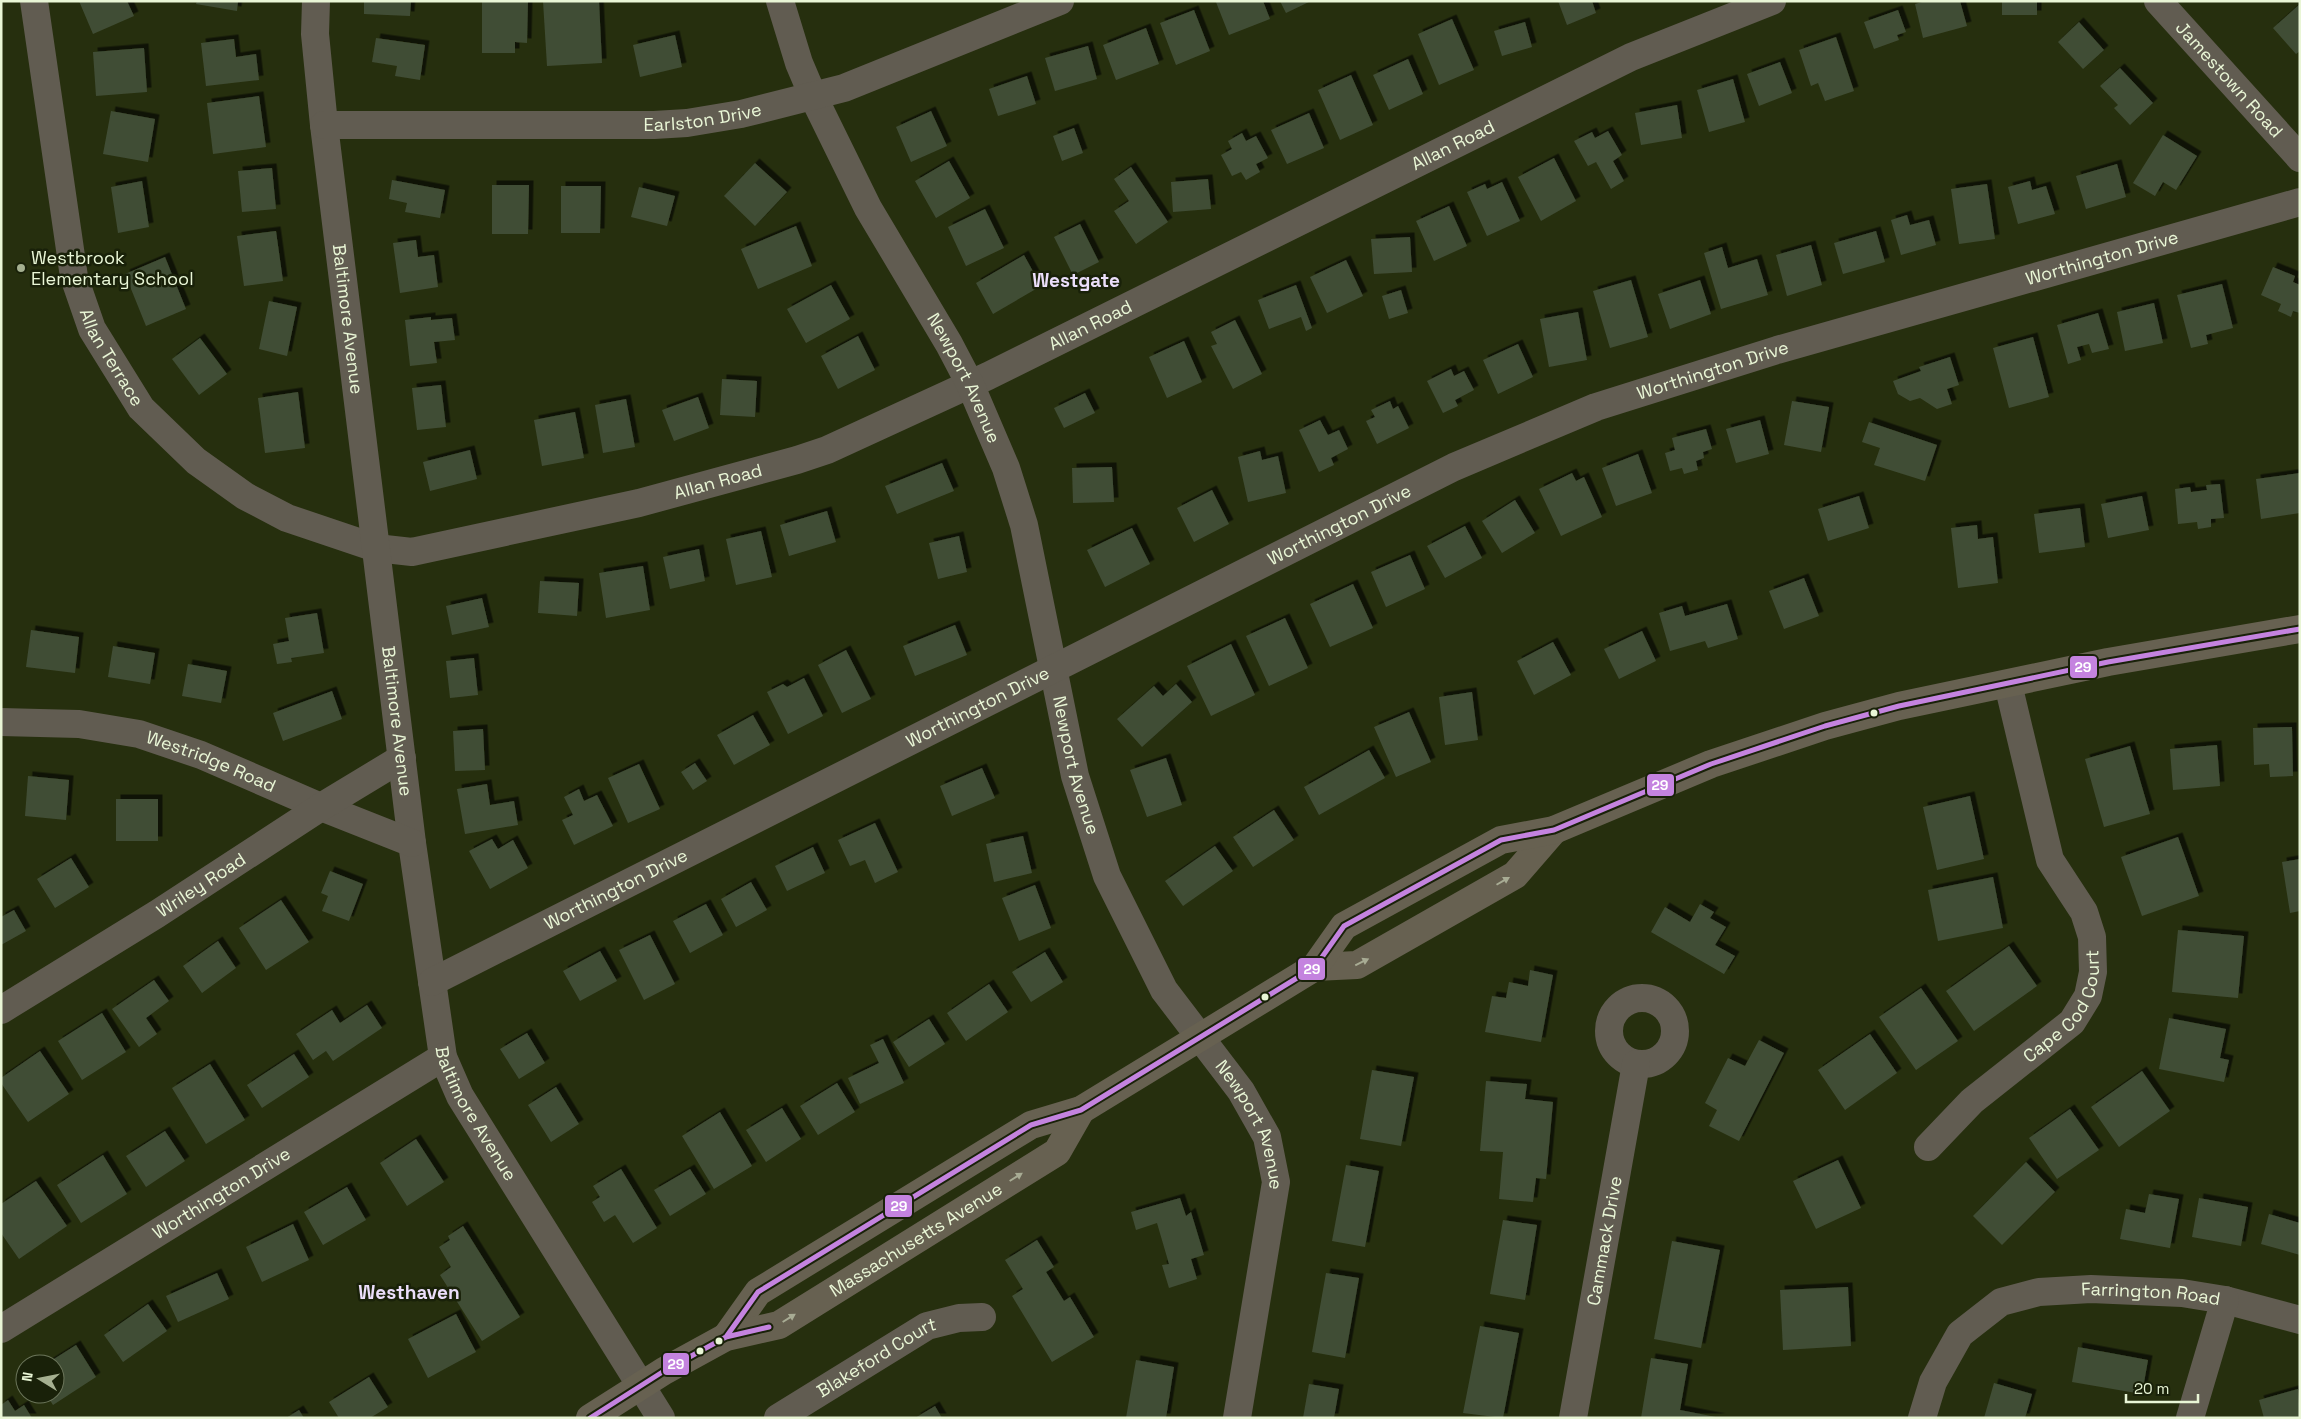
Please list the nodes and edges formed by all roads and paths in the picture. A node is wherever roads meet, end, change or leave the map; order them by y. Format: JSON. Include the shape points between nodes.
{"nodes":[{"id":1,"x":34,"y":1,"type":"edge"},
{"id":2,"x":316,"y":1,"type":"edge"},
{"id":3,"x":780,"y":1,"type":"edge"},
{"id":4,"x":1060,"y":1,"type":"edge"},
{"id":5,"x":1772,"y":1,"type":"edge"},
{"id":6,"x":2158,"y":1,"type":"edge"},
{"id":7,"x":813,"y":96,"type":"junction"},
{"id":8,"x":324,"y":125,"type":"junction"},
{"id":9,"x":2300,"y":158,"type":"edge"},
{"id":10,"x":2300,"y":202,"type":"edge"},
{"id":11,"x":970,"y":384,"type":"junction"},
{"id":12,"x":376,"y":548,"type":"junction"},
{"id":13,"x":2300,"y":630,"type":"edge"},
{"id":14,"x":1055,"y":668,"type":"junction"},
{"id":15,"x":2008,"y":684,"type":"junction"},
{"id":16,"x":1,"y":722,"type":"edge"},
{"id":17,"x":402,"y":758,"type":"junction"},
{"id":18,"x":321,"y":807,"type":"junction"},
{"id":19,"x":1554,"y":830,"type":"junction"},
{"id":20,"x":412,"y":843,"type":"junction"},
{"id":21,"x":1314,"y":967,"type":"junction"},
{"id":22,"x":432,"y":982,"type":"junction"},
{"id":23,"x":1,"y":1010,"type":"edge"},
{"id":24,"x":1198,"y":1037,"type":"junction"},
{"id":25,"x":442,"y":1057,"type":"junction"},
{"id":26,"x":1636,"y":1064,"type":"dead end"},
{"id":27,"x":1081,"y":1110,"type":"junction"},
{"id":28,"x":1928,"y":1147,"type":"dead end"},
{"id":29,"x":2225,"y":1300,"type":"junction"},
{"id":30,"x":982,"y":1316,"type":"dead end"},
{"id":31,"x":2300,"y":1320,"type":"edge"},
{"id":32,"x":1,"y":1329,"type":"edge"},
{"id":33,"x":726,"y":1337,"type":"junction"},
{"id":34,"x":641,"y":1386,"type":"junction"},
{"id":35,"x":590,"y":1418,"type":"edge"},
{"id":36,"x":661,"y":1418,"type":"edge"},
{"id":37,"x":778,"y":1418,"type":"edge"},
{"id":38,"x":1237,"y":1418,"type":"edge"},
{"id":39,"x":1573,"y":1418,"type":"edge"},
{"id":40,"x":1922,"y":1418,"type":"edge"},
{"id":41,"x":2190,"y":1418,"type":"edge"}],
"edges":[{"from":1,"to":12,"type":"street","name":"Allan Terrace","via":[[74,277],[92,328],[141,408],[196,461],[244,496],[287,518]]},
{"from":2,"to":8,"type":"street","name":"Baltimore Avenue","via":[[315,34]]},
{"from":3,"to":7,"type":"street","name":"Newport Avenue"},
{"from":4,"to":7,"type":"street","name":"Earlston Drive","via":[[844,88]]},
{"from":5,"to":11,"type":"street","name":"Allan Road","via":[[1631,57]]},
{"from":6,"to":9,"type":"street","name":"Jamestown Road"},
{"from":7,"to":8,"type":"street","name":"Earlston Drive","via":[[742,114],[654,125]]},
{"from":7,"to":11,"type":"street","name":"Newport Avenue","via":[[868,208]]},
{"from":8,"to":12,"type":"street","name":"Baltimore Avenue"},
{"from":10,"to":14,"type":"street","name":"Worthington Drive","via":[[1777,350],[1596,407],[1454,467]]},
{"from":11,"to":12,"type":"street","name":"Allan Road","via":[[798,460],[639,503],[412,552]]},
{"from":11,"to":14,"type":"street","name":"Newport Avenue","via":[[1006,468],[1024,525]]},
{"from":12,"to":17,"type":"street","name":"Baltimore Avenue"},
{"from":13,"to":15,"type":"main road","name":"Massachusetts Avenue","via":[[2108,662]]},
{"from":14,"to":22,"type":"street","name":"Worthington Drive"},
{"from":14,"to":24,"type":"street","name":"Newport Avenue","via":[[1075,776],[1107,876],[1164,990]]},
{"from":15,"to":19,"type":"main road","name":"Massachusetts Avenue","via":[[1899,706],[1825,726],[1711,764]]},
{"from":15,"to":28,"type":"street","name":"Cape Cod Court","via":[[2050,860],[2084,912],[2092,937],[2093,972],[2088,996],[2072,1022],[1972,1101]]},
{"from":16,"to":18,"type":"street","name":"Westridge Road","via":[[79,724],[139,734],[200,755]]},
{"from":17,"to":18,"type":"street","name":"Wriley Road"},
{"from":17,"to":20,"type":"street","name":"Baltimore Avenue"},
{"from":18,"to":20,"type":"street","name":"Westridge Road"},
{"from":18,"to":23,"type":"street","name":"Wriley Road"},
{"from":19,"to":21,"type":"main road","name":"Massachusetts Avenue","via":[[1501,840],[1344,926]]},
{"from":21,"to":19,"type":"main road","name":"Massachusetts Avenue","one_way":true,"via":[[1357,965],[1366,961],[1515,875]]},
{"from":20,"to":22,"type":"street","name":"Baltimore Avenue"},
{"from":21,"to":24,"type":"main road","name":"Massachusetts Avenue"},
{"from":22,"to":25,"type":"street","name":"Baltimore Avenue"},
{"from":24,"to":27,"type":"main road","name":"Massachusetts Avenue"},
{"from":24,"to":38,"type":"street","name":"Newport Avenue","via":[[1241,1091],[1267,1137],[1276,1182]]},
{"from":25,"to":32,"type":"street","name":"Worthington Drive"},
{"from":25,"to":34,"type":"street","name":"Baltimore Avenue","via":[[460,1096]]},
{"from":26,"to":39,"type":"street","name":"Cammack Drive"},
{"from":27,"to":33,"type":"main road","name":"Massachusetts Avenue","via":[[1031,1125],[758,1292]]},
{"from":33,"to":27,"type":"main road","name":"Massachusetts Avenue","one_way":true,"via":[[779,1325],[1057,1152]]},
{"from":29,"to":31,"type":"street","name":"Farrington Road"},
{"from":29,"to":40,"type":"street","name":"Farrington Road","via":[[2182,1293],[2091,1289],[2039,1292],[2001,1302],[1960,1334],[1933,1382]]},
{"from":29,"to":41,"type":"street"},
{"from":30,"to":37,"type":"street","name":"Blakeford Court","via":[[927,1326]]},
{"from":33,"to":34,"type":"main road","name":"Massachusetts Avenue"},
{"from":34,"to":35,"type":"main road","name":"Massachusetts Avenue"},
{"from":34,"to":36,"type":"street","name":"Baltimore Avenue"}]}
